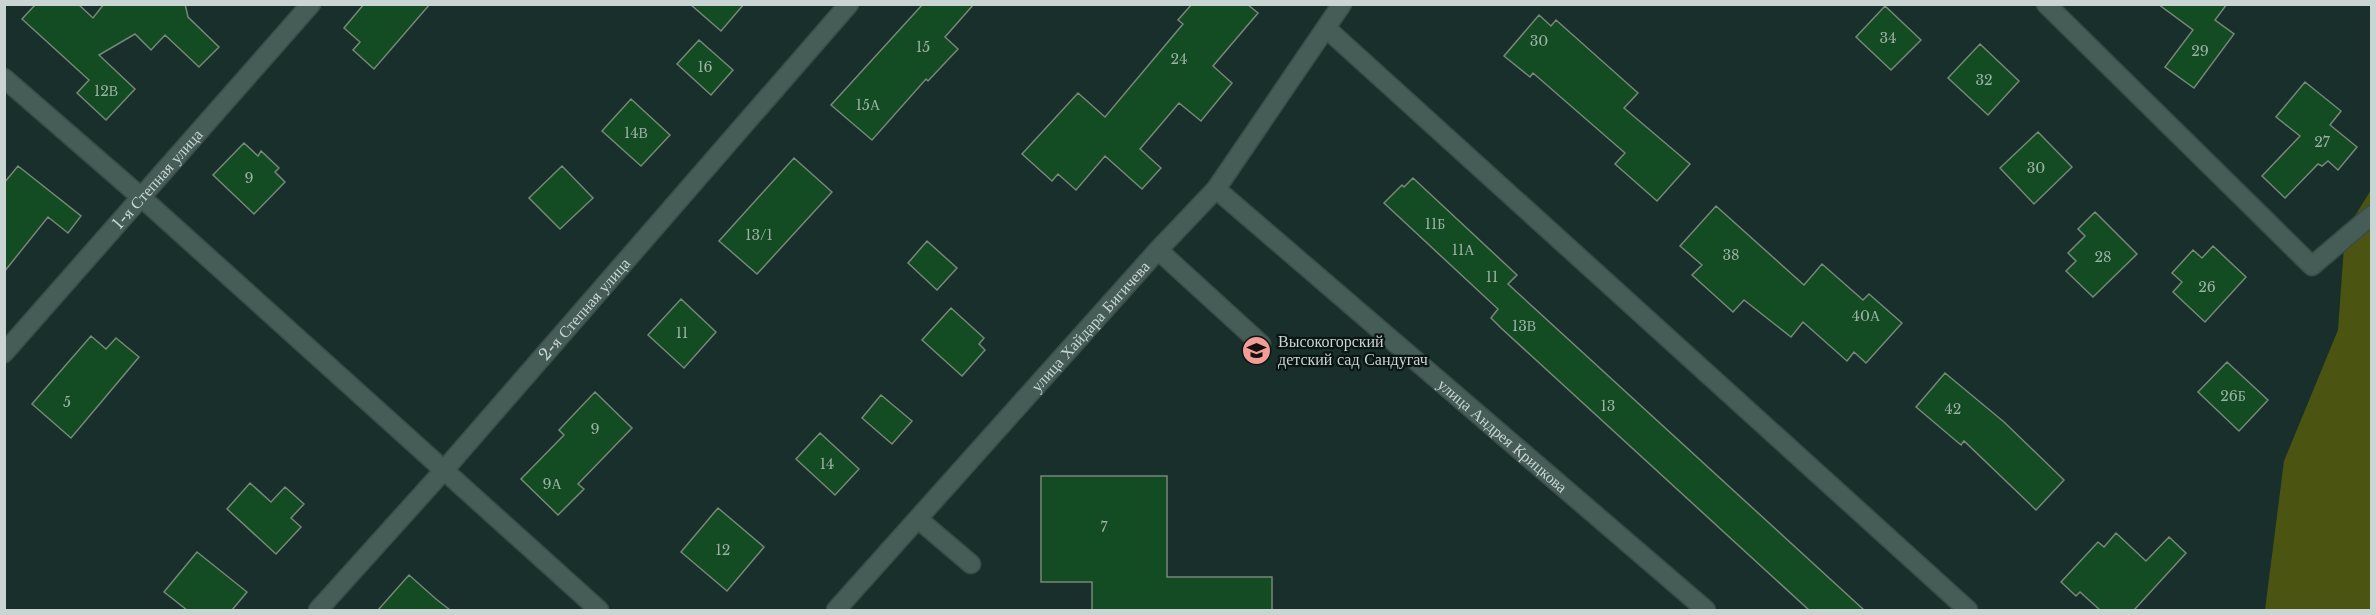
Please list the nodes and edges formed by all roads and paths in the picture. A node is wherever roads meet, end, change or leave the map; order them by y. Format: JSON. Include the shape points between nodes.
{"nodes":[{"id":1,"x":311,"y":4,"type":"edge"},
{"id":2,"x":849,"y":4,"type":"edge"},
{"id":3,"x":1342,"y":4,"type":"edge"},
{"id":4,"x":2049,"y":5,"type":"edge"},
{"id":5,"x":1326,"y":28,"type":"junction"},
{"id":6,"x":4,"y":78,"type":"edge"},
{"id":7,"x":1216,"y":189,"type":"junction"},
{"id":8,"x":141,"y":197,"type":"junction"},
{"id":9,"x":2372,"y":215,"type":"edge"},
{"id":10,"x":1158,"y":250,"type":"junction"},
{"id":11,"x":1261,"y":344,"type":"dead end"},
{"id":12,"x":4,"y":353,"type":"edge"},
{"id":13,"x":445,"y":470,"type":"junction"},
{"id":14,"x":918,"y":519,"type":"junction"},
{"id":15,"x":971,"y":564,"type":"dead end"},
{"id":16,"x":318,"y":610,"type":"edge"},
{"id":17,"x":598,"y":610,"type":"edge"},
{"id":18,"x":836,"y":610,"type":"edge"},
{"id":19,"x":1707,"y":610,"type":"edge"},
{"id":20,"x":1968,"y":610,"type":"edge"}],
"edges":[{"from":1,"to":8,"type":"street","name":"1-я Степная улица"},
{"from":2,"to":13,"type":"street","name":"2-я Степная улица"},
{"from":3,"to":5,"type":"street","name":"улица Хайдара Бигичева"},
{"from":4,"to":9,"type":"street","via":[[2312,266]]},
{"from":5,"to":7,"type":"street","name":"улица Хайдара Бигичева"},
{"from":5,"to":20,"type":"street"},
{"from":6,"to":8,"type":"street"},
{"from":7,"to":10,"type":"street","name":"улица Хайдара Бигичева"},
{"from":7,"to":19,"type":"street","name":"улица Андрея Крицкова"},
{"from":8,"to":12,"type":"street","name":"1-я Степная улица"},
{"from":8,"to":13,"type":"street"},
{"from":10,"to":11,"type":"street"},
{"from":10,"to":14,"type":"street","name":"улица Хайдара Бигичева"},
{"from":13,"to":16,"type":"street","name":"2-я Степная улица"},
{"from":13,"to":17,"type":"street"},
{"from":14,"to":15,"type":"street"},
{"from":14,"to":18,"type":"street","name":"улица Хайдара Бигичева"}]}
